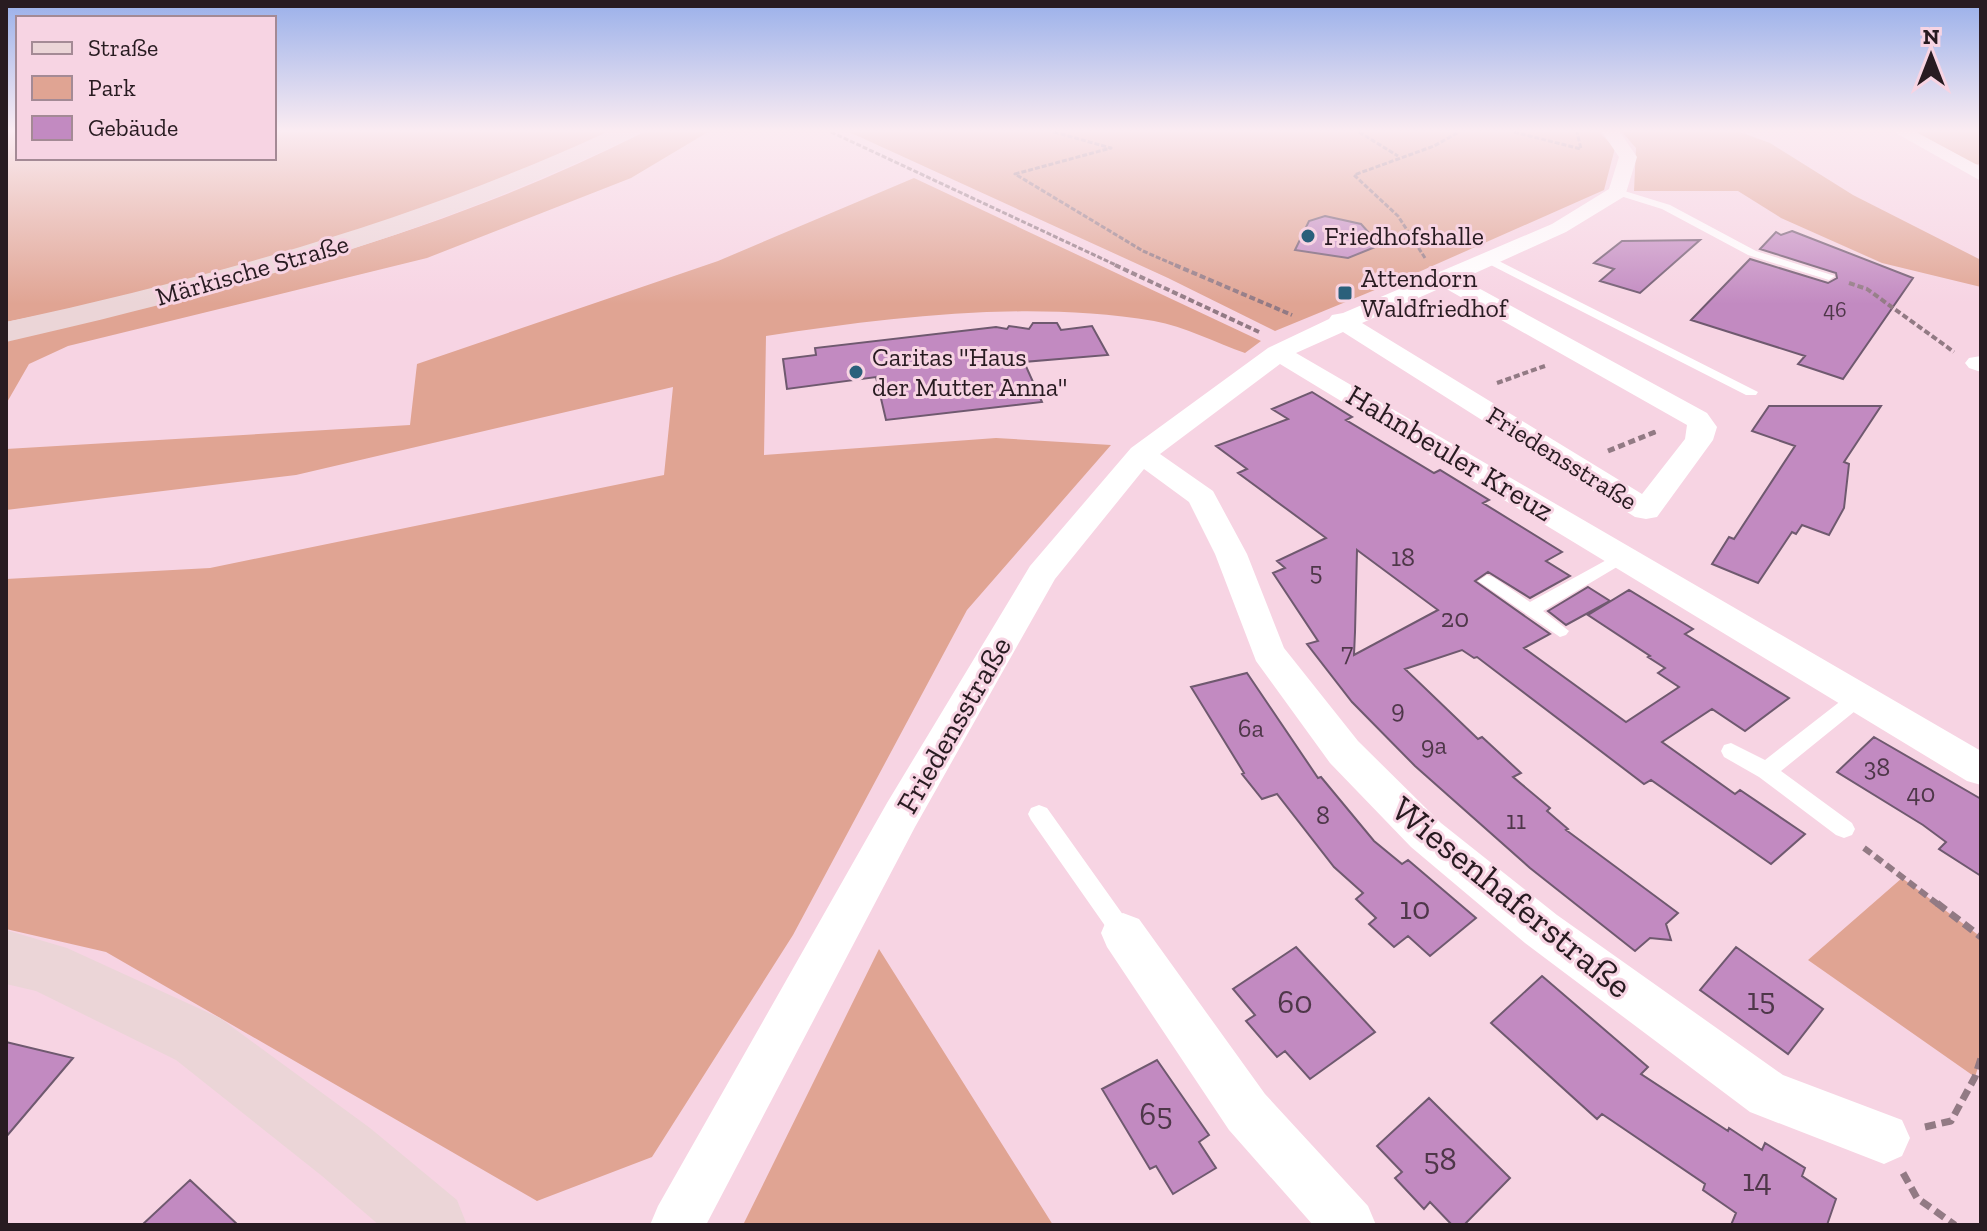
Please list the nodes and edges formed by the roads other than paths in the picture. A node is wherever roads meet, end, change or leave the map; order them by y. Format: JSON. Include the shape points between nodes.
{"nodes":[{"id":1,"x":495,"y":189,"type":"edge"},
{"id":2,"x":1618,"y":192,"type":"joint"},
{"id":3,"x":1487,"y":259,"type":"junction"},
{"id":4,"x":1829,"y":276,"type":"road end"},
{"id":5,"x":1443,"y":278,"type":"junction"},
{"id":6,"x":1331,"y":326,"type":"junction"},
{"id":7,"x":6,"y":332,"type":"edge"},
{"id":8,"x":1283,"y":349,"type":"junction"},
{"id":9,"x":1751,"y":392,"type":"dead end"},
{"id":10,"x":1141,"y":454,"type":"junction"},
{"id":11,"x":1621,"y":557,"type":"junction"},
{"id":12,"x":1487,"y":581,"type":"dead end"},
{"id":13,"x":1530,"y":610,"type":"junction"},
{"id":14,"x":1560,"y":631,"type":"dead end"},
{"id":15,"x":1858,"y":698,"type":"junction"},
{"id":16,"x":1731,"y":751,"type":"dead end"},
{"id":17,"x":1981,"y":770,"type":"edge"},
{"id":18,"x":1766,"y":771,"type":"junction"},
{"id":19,"x":1039,"y":814,"type":"dead end"},
{"id":20,"x":1844,"y":829,"type":"road end"},
{"id":21,"x":1123,"y":933,"type":"joint"},
{"id":22,"x":6,"y":957,"type":"edge"},
{"id":23,"x":1884,"y":1138,"type":"dead end"},
{"id":24,"x":432,"y":1225,"type":"edge"},
{"id":25,"x":677,"y":1225,"type":"edge"},
{"id":26,"x":1349,"y":1225,"type":"edge"}],
"edges":[{"from":1,"to":7,"type":"main road","name":"Märkische Straße","via":[[404,226],[271,267]]},
{"from":2,"to":3,"type":"street","name":"Friedensstraße","via":[[1559,228]]},
{"from":2,"to":4,"type":"lane","via":[[1666,207],[1752,253]]},
{"from":3,"to":5,"type":"street","name":"Friedensstraße"},
{"from":3,"to":9,"type":"lane"},
{"from":5,"to":6,"type":"street","name":"Friedensstraße"},
{"from":5,"to":6,"type":"street","name":"Friedensstraße","via":[[1703,427],[1699,440],[1646,510],[1462,396]]},
{"from":6,"to":8,"type":"street","name":"Friedensstraße"},
{"from":8,"to":10,"type":"street","name":"Friedensstraße"},
{"from":8,"to":11,"type":"street","name":"Hahnbeuler Kreuz"},
{"from":10,"to":23,"type":"street","name":"Wiesenhaferstraße","via":[[1202,497],[1231,554],[1268,652],[1344,752],[1426,835],[1541,929],[1768,1094]]},
{"from":10,"to":25,"type":"street","name":"Friedensstraße","via":[[1042,574],[901,815]]},
{"from":11,"to":13,"type":"lane"},
{"from":11,"to":15,"type":"street","name":"Hahnbeuler Kreuz"},
{"from":12,"to":13,"type":"lane"},
{"from":13,"to":14,"type":"lane"},
{"from":15,"to":17,"type":"street","name":"Hahnbeuler Kreuz"},
{"from":15,"to":18,"type":"lane"},
{"from":16,"to":18,"type":"lane"},
{"from":18,"to":20,"type":"lane"},
{"from":19,"to":21,"type":"lane"},
{"from":21,"to":26,"type":"street","via":[[1247,1112]]},
{"from":22,"to":24,"type":"main road","via":[[46,967],[198,1039]]}]}
